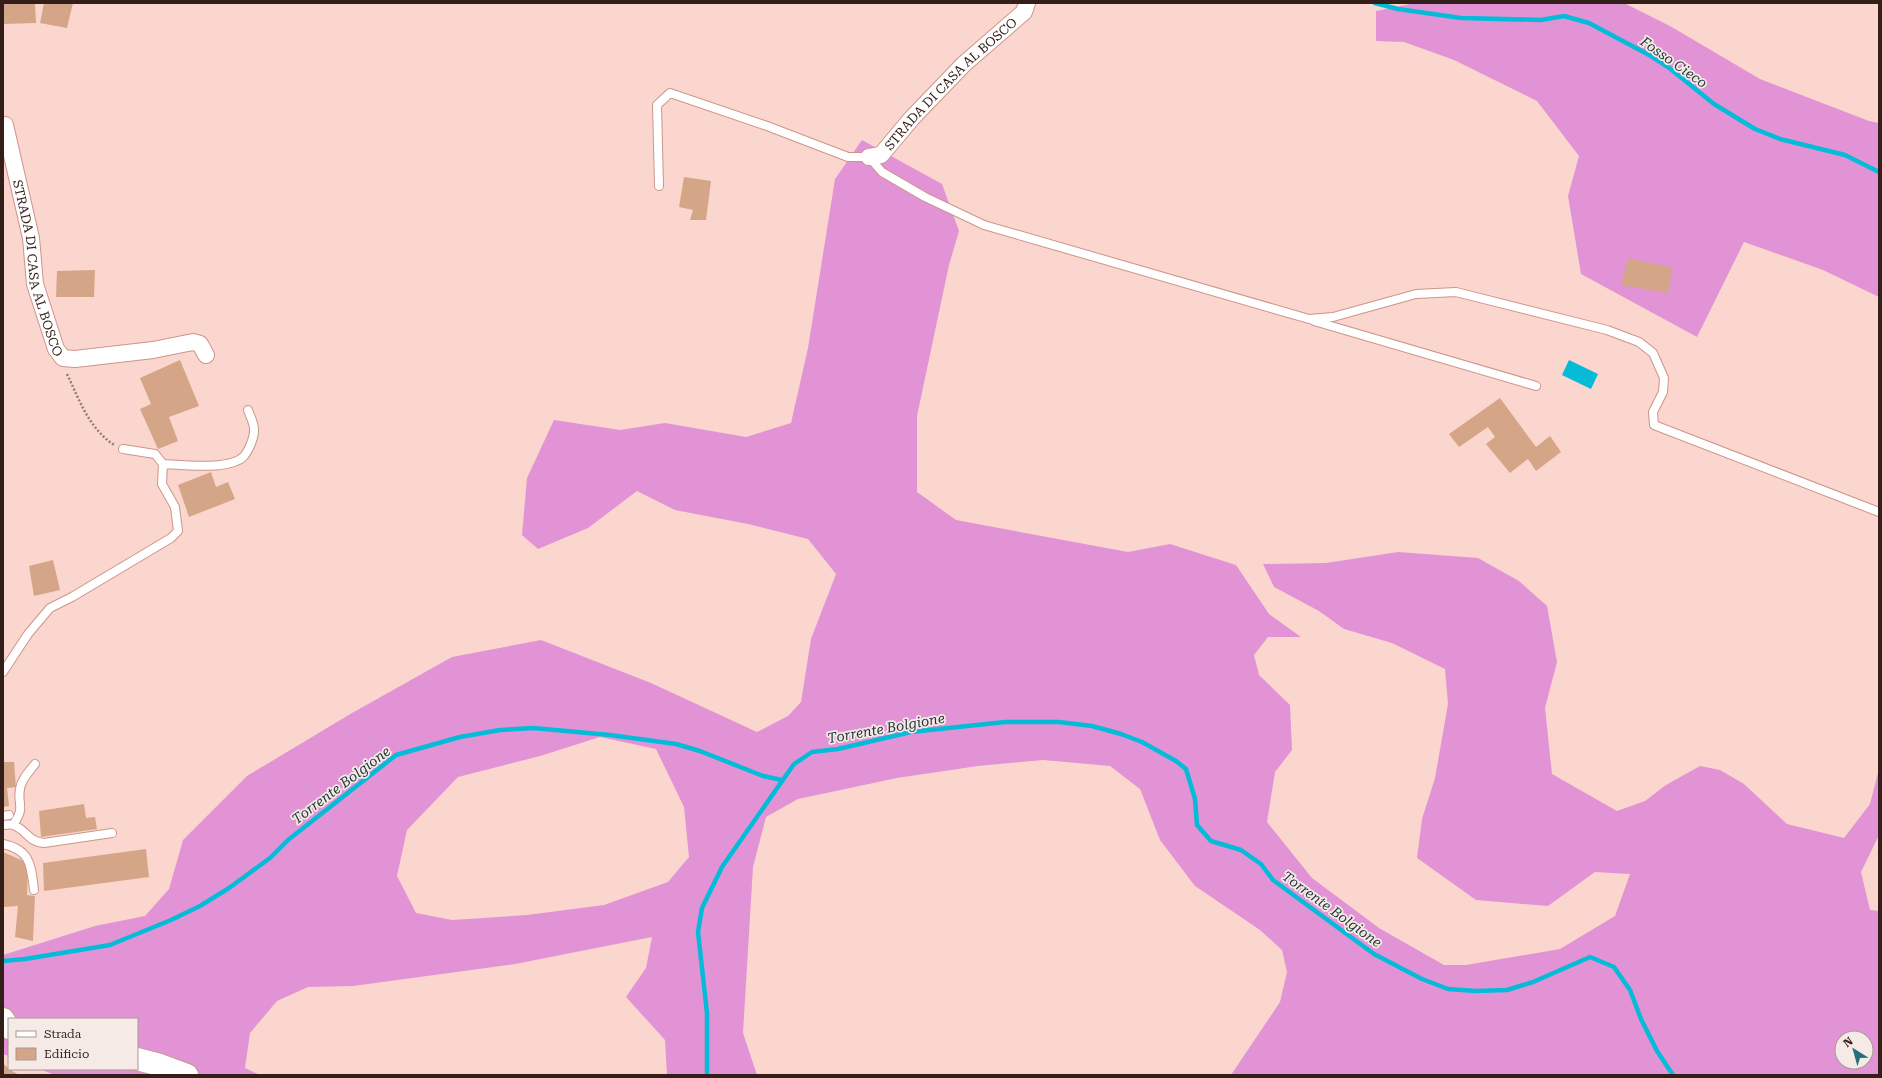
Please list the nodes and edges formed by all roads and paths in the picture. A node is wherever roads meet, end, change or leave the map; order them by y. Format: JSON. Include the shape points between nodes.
{"nodes":[{"id":1,"x":1027,"y":3,"type":"edge"},
{"id":2,"x":4,"y":122,"type":"edge"},
{"id":3,"x":869,"y":157,"type":"junction"},
{"id":4,"x":659,"y":186,"type":"dead end"},
{"id":5,"x":1309,"y":319,"type":"junction"},
{"id":6,"x":206,"y":355,"type":"dead end"},
{"id":7,"x":63,"y":358,"type":"junction"},
{"id":8,"x":1536,"y":386,"type":"dead end"},
{"id":9,"x":248,"y":410,"type":"dead end"},
{"id":10,"x":123,"y":449,"type":"joint"},
{"id":11,"x":163,"y":464,"type":"junction"},
{"id":12,"x":1879,"y":512,"type":"edge"},
{"id":13,"x":3,"y":672,"type":"edge"},
{"id":14,"x":35,"y":764,"type":"dead end"},
{"id":15,"x":3,"y":825,"type":"edge"},
{"id":16,"x":13,"y":825,"type":"junction"},
{"id":17,"x":112,"y":833,"type":"dead end"},
{"id":18,"x":3,"y":844,"type":"edge"},
{"id":19,"x":34,"y":890,"type":"dead end"},
{"id":20,"x":138,"y":1059,"type":"edge"},
{"id":21,"x":188,"y":1075,"type":"edge"}],
"edges":[{"from":1,"to":3,"type":"street","name":"STRADA DI CASA AL BOSCO","via":[[1024,12],[964,64],[912,118],[881,156]]},
{"from":2,"to":7,"type":"street","name":"STRADA DI CASA AL BOSCO","via":[[31,238],[35,284],[56,349]]},
{"from":3,"to":4,"type":"lane","via":[[848,157],[670,93],[657,105]]},
{"from":3,"to":5,"type":"lane","via":[[882,172],[925,197],[984,224]]},
{"from":5,"to":8,"type":"lane"},
{"from":5,"to":12,"type":"lane","via":[[1333,317],[1416,294],[1456,292],[1607,330],[1639,342],[1653,353],[1664,378],[1663,392],[1653,412],[1654,424]]},
{"from":6,"to":7,"type":"street","name":"STRADA DI CASA AL BOSCO","via":[[200,344],[193,342],[145,351],[75,359]]},
{"from":7,"to":10,"type":"path","via":[[67,374],[94,428],[101,436]]},
{"from":9,"to":11,"type":"lane","via":[[255,430],[242,458],[209,466]]},
{"from":10,"to":11,"type":"lane","via":[[155,454]]},
{"from":11,"to":13,"type":"lane","via":[[162,484],[175,507],[178,531],[164,542],[50,608],[28,634]]},
{"from":14,"to":16,"type":"lane","via":[[22,782],[21,811]]},
{"from":15,"to":16,"type":"lane"},
{"from":16,"to":17,"type":"lane","via":[[31,840],[44,844]]},
{"from":18,"to":19,"type":"lane","via":[[17,848],[31,863]]},
{"from":20,"to":21,"type":"main road"}]}
